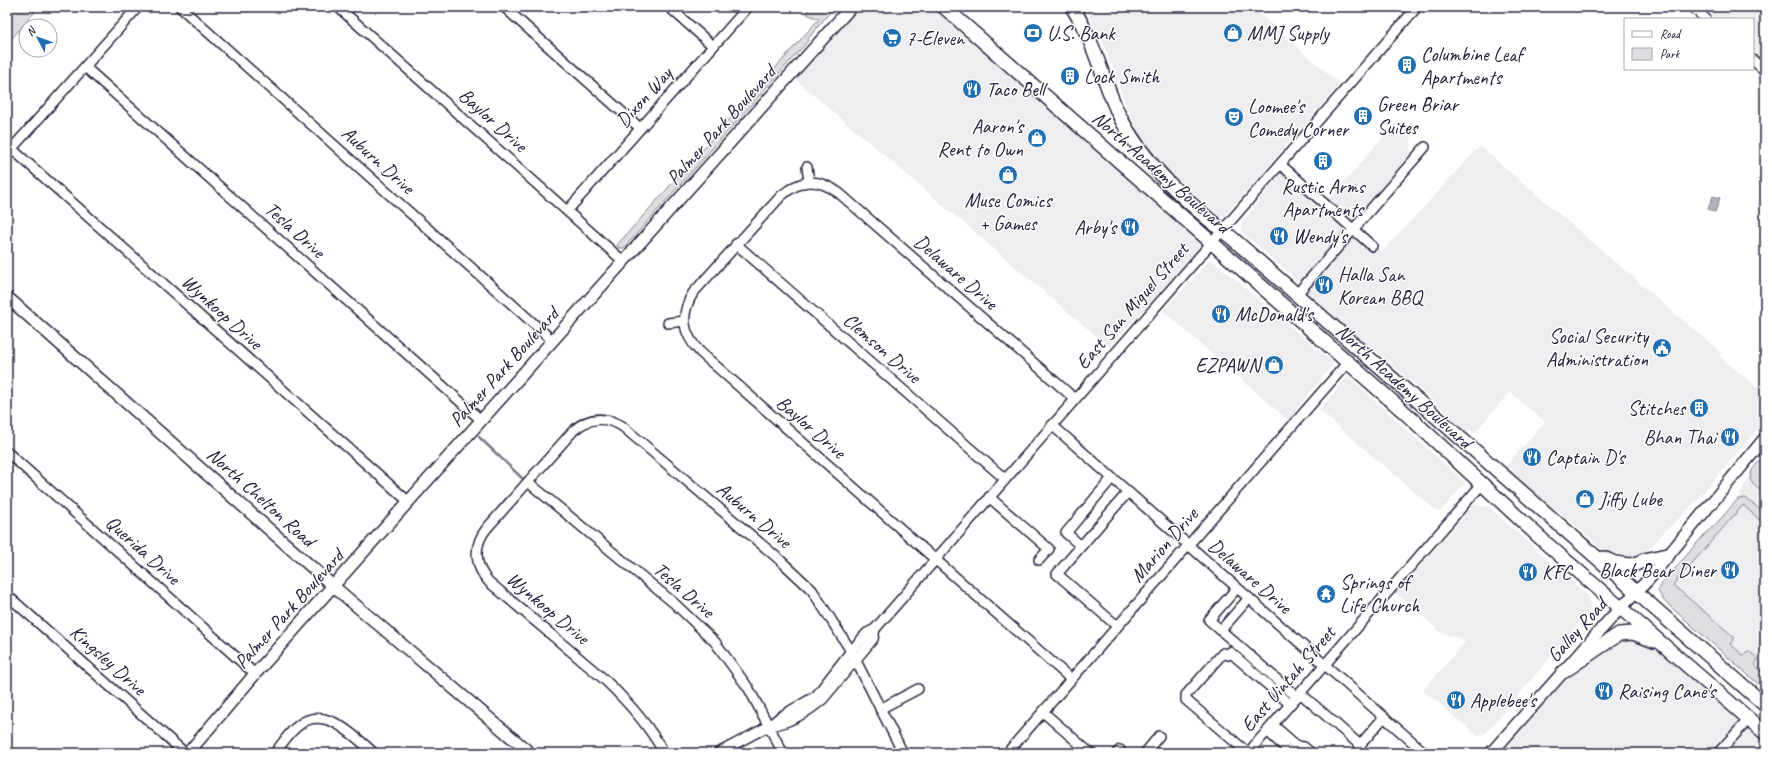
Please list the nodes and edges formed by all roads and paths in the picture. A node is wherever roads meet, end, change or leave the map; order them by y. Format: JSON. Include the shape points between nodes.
{"nodes":[{"id":1,"x":138,"y":7,"type":"edge"},
{"id":2,"x":180,"y":7,"type":"edge"},
{"id":3,"x":338,"y":7,"type":"edge"},
{"id":4,"x":504,"y":7,"type":"edge"},
{"id":5,"x":669,"y":7,"type":"edge"},
{"id":6,"x":748,"y":7,"type":"edge"},
{"id":7,"x":851,"y":7,"type":"edge"},
{"id":8,"x":944,"y":7,"type":"edge"},
{"id":9,"x":1072,"y":7,"type":"edge"},
{"id":10,"x":1416,"y":7,"type":"edge"},
{"id":11,"x":1692,"y":7,"type":"edge"},
{"id":12,"x":1705,"y":18,"type":"edge"},
{"id":13,"x":713,"y":46,"type":"junction"},
{"id":14,"x":1754,"y":61,"type":"edge"},
{"id":15,"x":85,"y":67,"type":"junction"},
{"id":16,"x":1765,"y":71,"type":"edge"},
{"id":17,"x":640,"y":128,"type":"junction"},
{"id":18,"x":1425,"y":147,"type":"dead end"},
{"id":19,"x":9,"y":151,"type":"edge"},
{"id":20,"x":1280,"y":164,"type":"junction"},
{"id":21,"x":807,"y":167,"type":"dead end"},
{"id":22,"x":809,"y":182,"type":"junction"},
{"id":23,"x":568,"y":210,"type":"junction"},
{"id":24,"x":1353,"y":230,"type":"junction"},
{"id":25,"x":1223,"y":231,"type":"junction"},
{"id":26,"x":1212,"y":242,"type":"junction"},
{"id":27,"x":736,"y":244,"type":"junction"},
{"id":28,"x":1372,"y":246,"type":"dead end"},
{"id":29,"x":623,"y":261,"type":"junction"},
{"id":30,"x":1297,"y":294,"type":"junction"},
{"id":31,"x":7,"y":297,"type":"edge"},
{"id":32,"x":684,"y":322,"type":"junction"},
{"id":33,"x":668,"y":323,"type":"dead end"},
{"id":34,"x":552,"y":340,"type":"junction"},
{"id":35,"x":1348,"y":362,"type":"junction"},
{"id":36,"x":1075,"y":399,"type":"junction"},
{"id":37,"x":481,"y":420,"type":"junction"},
{"id":38,"x":1052,"y":425,"type":"junction"},
{"id":39,"x":1765,"y":438,"type":"edge"},
{"id":40,"x":7,"y":452,"type":"edge"},
{"id":41,"x":1112,"y":478,"type":"junction"},
{"id":42,"x":1005,"y":479,"type":"junction"},
{"id":43,"x":528,"y":482,"type":"junction"},
{"id":44,"x":1482,"y":484,"type":"junction"},
{"id":45,"x":1128,"y":492,"type":"junction"},
{"id":46,"x":989,"y":497,"type":"junction"},
{"id":47,"x":409,"y":502,"type":"junction"},
{"id":48,"x":1188,"y":545,"type":"junction"},
{"id":49,"x":1081,"y":546,"type":"junction"},
{"id":50,"x":1592,"y":554,"type":"junction"},
{"id":51,"x":1668,"y":555,"type":"junction"},
{"id":52,"x":935,"y":560,"type":"junction"},
{"id":53,"x":1039,"y":560,"type":"dead end"},
{"id":54,"x":333,"y":586,"type":"junction"},
{"id":55,"x":1237,"y":588,"type":"junction"},
{"id":56,"x":1637,"y":592,"type":"junction"},
{"id":57,"x":7,"y":595,"type":"edge"},
{"id":58,"x":1249,"y":598,"type":"junction"},
{"id":59,"x":1621,"y":608,"type":"junction"},
{"id":60,"x":1117,"y":626,"type":"junction"},
{"id":61,"x":875,"y":629,"type":"junction"},
{"id":62,"x":1221,"y":630,"type":"junction"},
{"id":63,"x":851,"y":650,"type":"junction"},
{"id":64,"x":1670,"y":651,"type":"junction"},
{"id":65,"x":856,"y":661,"type":"junction"},
{"id":66,"x":1325,"y":665,"type":"junction"},
{"id":67,"x":1563,"y":672,"type":"junction"},
{"id":68,"x":255,"y":674,"type":"junction"},
{"id":69,"x":1071,"y":679,"type":"junction"},
{"id":70,"x":918,"y":690,"type":"dead end"},
{"id":71,"x":1296,"y":698,"type":"junction"},
{"id":72,"x":1765,"y":705,"type":"edge"},
{"id":73,"x":880,"y":709,"type":"junction"},
{"id":74,"x":1042,"y":712,"type":"junction"},
{"id":75,"x":1384,"y":717,"type":"junction"},
{"id":76,"x":1749,"y":719,"type":"junction"},
{"id":77,"x":769,"y":726,"type":"junction"},
{"id":78,"x":1270,"y":728,"type":"junction"},
{"id":79,"x":1765,"y":733,"type":"edge"},
{"id":80,"x":1159,"y":736,"type":"dead end"},
{"id":81,"x":185,"y":753,"type":"edge"},
{"id":82,"x":188,"y":753,"type":"edge"},
{"id":83,"x":274,"y":753,"type":"edge"},
{"id":84,"x":374,"y":753,"type":"edge"},
{"id":85,"x":530,"y":753,"type":"edge"},
{"id":86,"x":664,"y":753,"type":"edge"},
{"id":87,"x":718,"y":753,"type":"edge"},
{"id":88,"x":783,"y":753,"type":"edge"},
{"id":89,"x":903,"y":753,"type":"edge"},
{"id":90,"x":1007,"y":753,"type":"edge"},
{"id":91,"x":1090,"y":753,"type":"edge"},
{"id":92,"x":1145,"y":753,"type":"edge"},
{"id":93,"x":1248,"y":753,"type":"edge"},
{"id":94,"x":1291,"y":753,"type":"edge"},
{"id":95,"x":1311,"y":753,"type":"edge"},
{"id":96,"x":1425,"y":753,"type":"edge"},
{"id":97,"x":1491,"y":753,"type":"edge"},
{"id":98,"x":1718,"y":753,"type":"edge"}],
"edges":[{"from":1,"to":15,"type":"street"},
{"from":2,"to":34,"type":"street","name":"Auburn Drive"},
{"from":3,"to":23,"type":"street","name":"Baylor Drive"},
{"from":4,"to":17,"type":"street"},
{"from":5,"to":13,"type":"street"},
{"from":6,"to":13,"type":"street","name":"Dixon Way"},
{"from":7,"to":29,"type":"main road","name":"Palmer Park Boulevard"},
{"from":8,"to":26,"type":"highway","name":"North Academy Boulevard"},
{"from":9,"to":25,"type":"highway","name":"North Academy Boulevard","via":[[1092,42],[1119,113],[1139,148],[1180,193]]},
{"from":10,"to":20,"type":"street","name":"East San Miguel Street"},
{"from":11,"to":12,"type":"street"},
{"from":13,"to":17,"type":"street","name":"Dixon Way"},
{"from":14,"to":16,"type":"street"},
{"from":15,"to":19,"type":"street"},
{"from":15,"to":37,"type":"street","name":"Tesla Drive"},
{"from":17,"to":23,"type":"street","name":"Dixon Way"},
{"from":18,"to":24,"type":"street"},
{"from":19,"to":47,"type":"street","name":"Wynkoop Drive"},
{"from":20,"to":24,"type":"street"},
{"from":20,"to":25,"type":"street","name":"East San Miguel Street"},
{"from":21,"to":22,"type":"street"},
{"from":22,"to":27,"type":"street","via":[[797,185],[781,196]]},
{"from":22,"to":36,"type":"street","name":"Delaware Drive","via":[[822,184],[839,193]]},
{"from":23,"to":29,"type":"street","name":"Baylor Drive"},
{"from":24,"to":28,"type":"street"},
{"from":24,"to":30,"type":"street"},
{"from":25,"to":26,"type":"street","name":"East San Miguel Street"},
{"from":25,"to":30,"type":"highway","name":"North Academy Boulevard"},
{"from":26,"to":35,"type":"highway","name":"North Academy Boulevard"},
{"from":26,"to":36,"type":"street","name":"East San Miguel Street"},
{"from":27,"to":32,"type":"street","via":[[693,293],[686,308]]},
{"from":27,"to":42,"type":"street","name":"Clemson Drive"},
{"from":29,"to":34,"type":"main road","name":"Palmer Park Boulevard"},
{"from":30,"to":50,"type":"highway","name":"North Academy Boulevard"},
{"from":31,"to":54,"type":"main road","name":"North Chelton Road"},
{"from":32,"to":33,"type":"street"},
{"from":32,"to":52,"type":"street","name":"Baylor Drive","via":[[689,340],[700,352]]},
{"from":34,"to":37,"type":"main road","name":"Palmer Park Boulevard"},
{"from":35,"to":44,"type":"highway","name":"North Academy Boulevard"},
{"from":35,"to":48,"type":"street","name":"Marion Drive"},
{"from":36,"to":38,"type":"street","name":"East San Miguel Street"},
{"from":37,"to":47,"type":"main road","name":"Palmer Park Boulevard"},
{"from":38,"to":41,"type":"street","name":"Delaware Drive"},
{"from":38,"to":42,"type":"street","name":"East San Miguel Street"},
{"from":39,"to":51,"type":"main road","name":"Galley Road"},
{"from":40,"to":68,"type":"street","name":"Querida Drive"},
{"from":41,"to":45,"type":"street","name":"Delaware Drive"},
{"from":41,"to":49,"type":"street","via":[[1066,533]]},
{"from":42,"to":46,"type":"street","name":"East San Miguel Street"},
{"from":43,"to":63,"type":"street","name":"Auburn Drive","via":[[579,426],[593,419],[614,422],[622,426],[812,590]]},
{"from":43,"to":77,"type":"street","name":"Tesla Drive","via":[[703,630],[735,667]]},
{"from":43,"to":86,"type":"street","name":"Wynkoop Drive","via":[[482,533],[476,555],[480,569],[488,582],[616,691],[635,711]]},
{"from":44,"to":59,"type":"highway","name":"North Academy Boulevard"},
{"from":44,"to":66,"type":"street","name":"East Uintah Street"},
{"from":45,"to":48,"type":"street","name":"Delaware Drive"},
{"from":45,"to":49,"type":"street"},
{"from":46,"to":52,"type":"street","name":"East San Miguel Street"},
{"from":46,"to":53,"type":"street","via":[[1049,549]]},
{"from":47,"to":54,"type":"main road","name":"Palmer Park Boulevard"},
{"from":48,"to":55,"type":"street","name":"Delaware Drive"},
{"from":48,"to":60,"type":"street","name":"Marion Drive"},
{"from":49,"to":60,"type":"street","via":[[1057,574]]},
{"from":50,"to":51,"type":"highway","via":[[1629,566]]},
{"from":50,"to":56,"type":"highway","name":"North Academy Boulevard"},
{"from":51,"to":56,"type":"main road","name":"Galley Road"},
{"from":52,"to":61,"type":"street","name":"East San Miguel Street"},
{"from":52,"to":69,"type":"street","name":"Baylor Drive"},
{"from":54,"to":68,"type":"main road","name":"Palmer Park Boulevard"},
{"from":54,"to":85,"type":"main road","name":"North Chelton Road"},
{"from":55,"to":58,"type":"street","name":"Delaware Drive"},
{"from":55,"to":62,"type":"street","via":[[1209,620]]},
{"from":56,"to":59,"type":"main road","name":"Galley Road"},
{"from":56,"to":72,"type":"highway","name":"North Academy Boulevard"},
{"from":57,"to":81,"type":"street","name":"Kingsley Drive"},
{"from":58,"to":62,"type":"street"},
{"from":58,"to":66,"type":"street","name":"Delaware Drive"},
{"from":59,"to":64,"type":"highway","name":"North Academy Boulevard"},
{"from":59,"to":67,"type":"main road","name":"Galley Road"},
{"from":60,"to":69,"type":"street","name":"Marion Drive"},
{"from":61,"to":63,"type":"street","name":"East San Miguel Street"},
{"from":61,"to":65,"type":"street","name":"East San Miguel Street","via":[[873,639]]},
{"from":62,"to":71,"type":"street"},
{"from":63,"to":65,"type":"street","name":"Auburn Drive"},
{"from":63,"to":77,"type":"street","via":[[816,696]]},
{"from":64,"to":67,"type":"highway","via":[[1647,638],[1625,633],[1612,638]]},
{"from":64,"to":76,"type":"highway","name":"North Academy Boulevard"},
{"from":65,"to":73,"type":"street","name":"Auburn Drive"},
{"from":65,"to":77,"type":"street","via":[[813,707],[782,724]]},
{"from":66,"to":71,"type":"street","name":"East Uintah Street"},
{"from":66,"to":75,"type":"street","name":"Delaware Drive"},
{"from":67,"to":97,"type":"main road","name":"Galley Road"},
{"from":68,"to":82,"type":"main road","name":"Palmer Park Boulevard"},
{"from":69,"to":74,"type":"street","name":"Marion Drive"},
{"from":70,"to":73,"type":"street"},
{"from":71,"to":75,"type":"street","via":[[1360,745]]},
{"from":71,"to":78,"type":"street","name":"East Uintah Street"},
{"from":71,"to":93,"type":"street","via":[[1230,652],[1228,655],[1222,653],[1186,695],[1186,700]]},
{"from":73,"to":89,"type":"street","name":"Auburn Drive"},
{"from":74,"to":90,"type":"street","name":"Marion Drive"},
{"from":74,"to":91,"type":"street"},
{"from":75,"to":96,"type":"street","name":"Delaware Drive"},
{"from":76,"to":79,"type":"highway","name":"North Academy Boulevard"},
{"from":76,"to":98,"type":"street"},
{"from":77,"to":87,"type":"street"},
{"from":77,"to":88,"type":"street","name":"Tesla Drive"},
{"from":78,"to":93,"type":"street","name":"East Uintah Street"},
{"from":78,"to":94,"type":"street"},
{"from":78,"to":95,"type":"street"},
{"from":80,"to":92,"type":"street"},
{"from":83,"to":84,"type":"street","via":[[299,725],[307,720],[320,719],[342,726]]}]}
